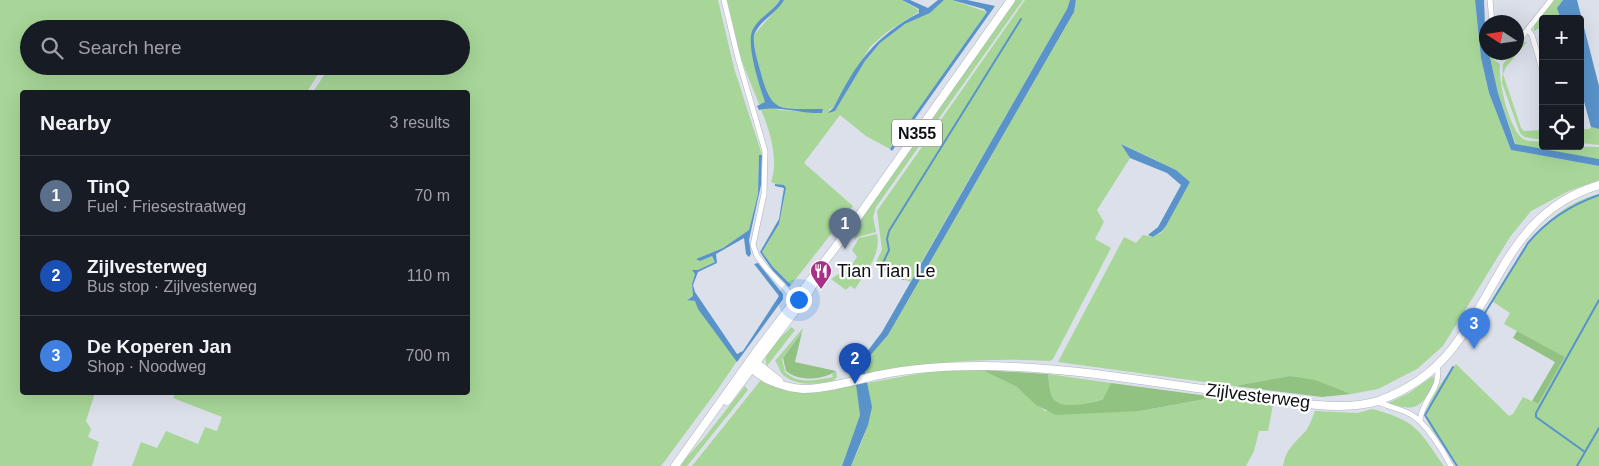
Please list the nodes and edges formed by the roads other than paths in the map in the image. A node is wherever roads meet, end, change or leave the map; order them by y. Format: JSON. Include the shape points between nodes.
{"nodes":[{"id":1,"x":724,"y":0,"type":"edge"},
{"id":2,"x":1011,"y":0,"type":"edge"},
{"id":3,"x":1490,"y":0,"type":"edge"},
{"id":4,"x":1551,"y":0,"type":"edge"},
{"id":5,"x":1491,"y":15,"type":"edge"},
{"id":6,"x":1528,"y":30,"type":"junction"},
{"id":7,"x":1524,"y":35,"type":"edge"},
{"id":8,"x":1539,"y":60,"type":"edge"},
{"id":9,"x":1599,"y":185,"type":"edge"},
{"id":10,"x":798,"y":302,"type":"junction"},
{"id":11,"x":752,"y":364,"type":"junction"},
{"id":12,"x":1437,"y":365,"type":"junction"},
{"id":13,"x":1377,"y":401,"type":"junction"},
{"id":14,"x":1422,"y":408,"type":"junction"},
{"id":15,"x":1409,"y":413,"type":"junction"},
{"id":16,"x":1420,"y":420,"type":"junction"},
{"id":17,"x":675,"y":466,"type":"edge"},
{"id":18,"x":1451,"y":466,"type":"edge"}],
"edges":[{"from":1,"to":10,"type":"street","via":[[766,151],[764,194],[753,245],[767,269]]},
{"from":2,"to":10,"type":"main road","number":"N355"},
{"from":3,"to":5,"type":"street"},
{"from":4,"to":6,"type":"street"},
{"from":6,"to":7,"type":"street"},
{"from":6,"to":8,"type":"street"},
{"from":9,"to":12,"type":"main road","name":"Zijlvesterweg","via":[[1559,203],[1526,231],[1452,349]]},
{"from":10,"to":11,"type":"main road","number":"N355"},
{"from":11,"to":13,"type":"main road","name":"Zijlvesterweg","via":[[767,379],[806,389],[934,367],[1016,366],[1287,401],[1351,406]]},
{"from":11,"to":17,"type":"main road","number":"N355"},
{"from":12,"to":13,"type":"main road","name":"Zijlvesterweg","via":[[1404,389]]},
{"from":12,"to":14,"type":"street","via":[[1438,384]]},
{"from":13,"to":15,"type":"street"},
{"from":14,"to":15,"type":"street"},
{"from":14,"to":16,"type":"street"},
{"from":15,"to":16,"type":"street"},
{"from":16,"to":18,"type":"street"}]}
